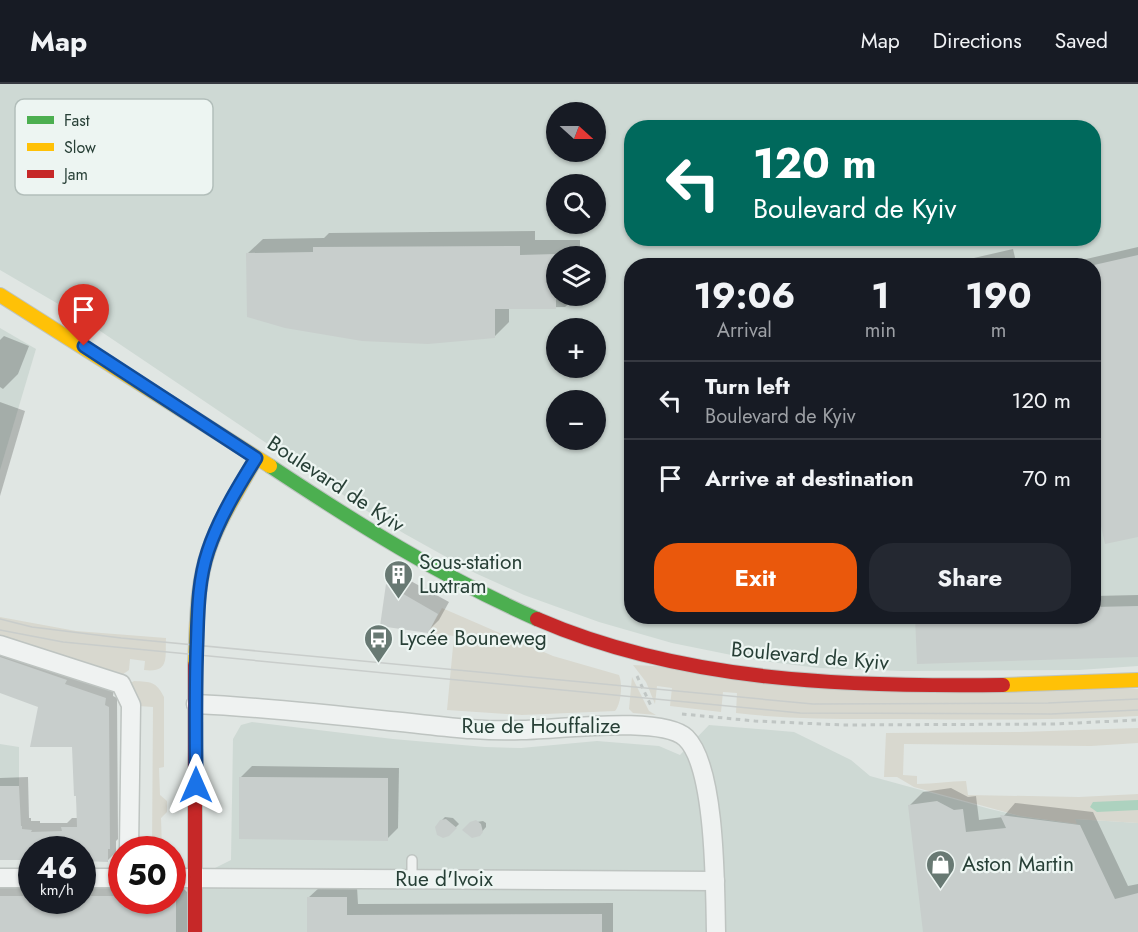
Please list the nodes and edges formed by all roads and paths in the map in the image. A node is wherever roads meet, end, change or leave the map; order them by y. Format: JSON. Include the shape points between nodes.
{"nodes":[{"id":1,"x":0,"y":295,"type":"edge"},
{"id":2,"x":256,"y":458,"type":"junction"},
{"id":3,"x":0,"y":645,"type":"edge"},
{"id":4,"x":1138,"y":680,"type":"edge"},
{"id":5,"x":640,"y":682,"type":"dead end"},
{"id":6,"x":196,"y":704,"type":"junction"},
{"id":7,"x":659,"y":712,"type":"dead end"},
{"id":8,"x":676,"y":713,"type":"dead end"},
{"id":9,"x":1138,"y":720,"type":"edge"},
{"id":10,"x":129,"y":836,"type":"edge"},
{"id":11,"x":412,"y":860,"type":"dead end"},
{"id":12,"x":0,"y":878,"type":"edge"},
{"id":13,"x":18,"y":878,"type":"edge"},
{"id":14,"x":186,"y":878,"type":"edge"},
{"id":15,"x":195,"y":878,"type":"junction"},
{"id":16,"x":412,"y":879,"type":"junction"},
{"id":17,"x":715,"y":880,"type":"junction"},
{"id":18,"x":195,"y":932,"type":"edge"},
{"id":19,"x":716,"y":932,"type":"edge"}],
"edges":[{"from":1,"to":2,"type":"main road","name":"Boulevard de Kyiv"},
{"from":2,"to":4,"type":"main road","name":"Boulevard de Kyiv","via":[[387,543],[507,606],[590,638],[666,658],[781,679],[893,685]]},
{"from":2,"to":6,"type":"main road","via":[[227,508],[206,560],[199,596]]},
{"from":3,"to":10,"type":"street","via":[[121,684],[131,705]]},
{"from":5,"to":7,"type":"path","via":[[652,708]]},
{"from":6,"to":15,"type":"main road"},
{"from":6,"to":17,"type":"street","name":"Rue de Houffalize","via":[[477,730],[621,725],[670,729],[691,743],[699,760],[709,797]]},
{"from":8,"to":9,"type":"path","via":[[843,725]]},
{"from":11,"to":16,"type":"lane"},
{"from":12,"to":13,"type":"street"},
{"from":14,"to":15,"type":"street","name":"Rue d'Ivoix"},
{"from":15,"to":16,"type":"street","name":"Rue d'Ivoix"},
{"from":15,"to":18,"type":"main road"},
{"from":16,"to":17,"type":"street","name":"Rue d'Ivoix"},
{"from":17,"to":19,"type":"street","name":"Rue de Houffalize"}]}
